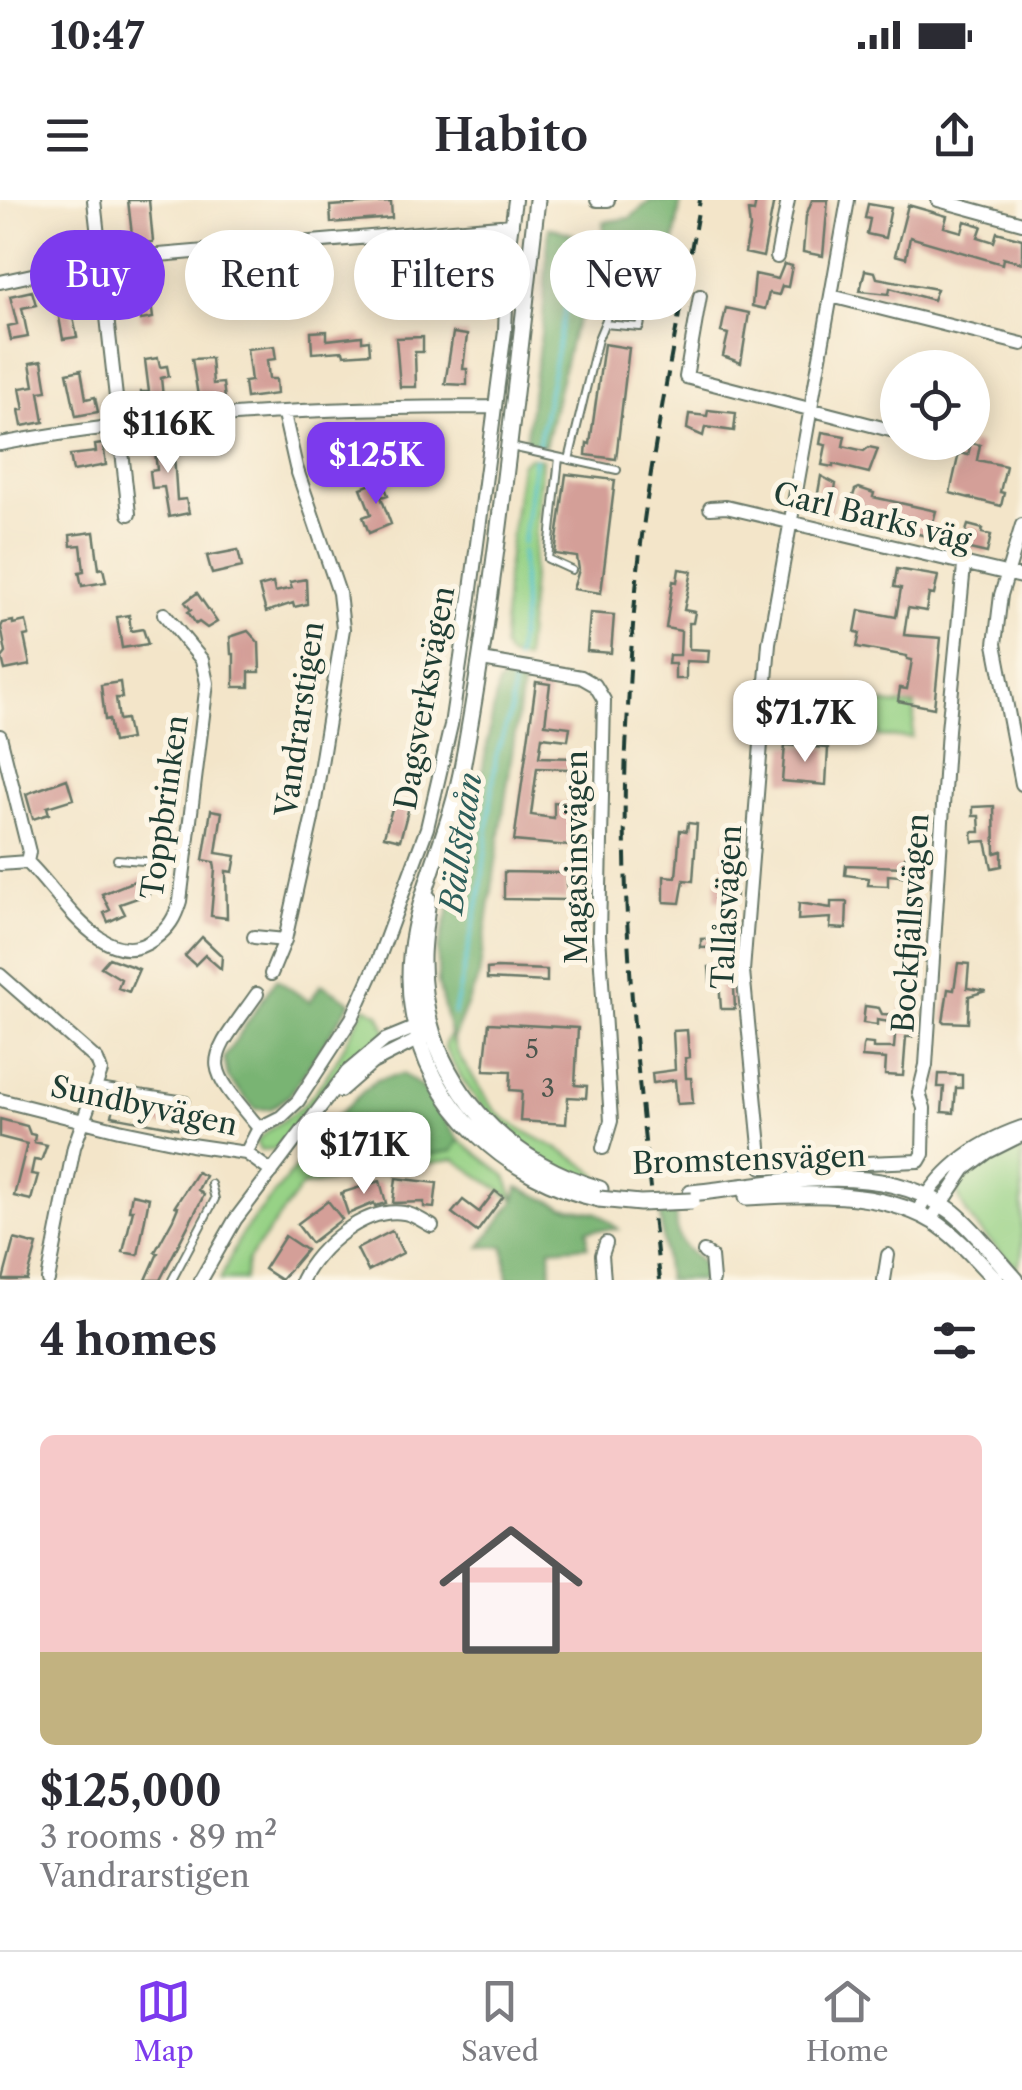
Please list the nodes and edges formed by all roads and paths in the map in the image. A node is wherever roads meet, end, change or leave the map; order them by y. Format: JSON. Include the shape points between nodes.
{"nodes":[{"id":1,"x":94,"y":200,"type":"edge"},
{"id":2,"x":516,"y":200,"type":"edge"},
{"id":3,"x":537,"y":200,"type":"edge"},
{"id":4,"x":597,"y":200,"type":"edge"},
{"id":5,"x":608,"y":200,"type":"edge"},
{"id":6,"x":788,"y":200,"type":"edge"},
{"id":7,"x":848,"y":200,"type":"edge"},
{"id":8,"x":938,"y":200,"type":"edge"},
{"id":9,"x":1022,"y":224,"type":"edge"},
{"id":10,"x":512,"y":226,"type":"junction"},
{"id":11,"x":97,"y":230,"type":"edge"},
{"id":12,"x":165,"y":255,"type":"edge"},
{"id":13,"x":777,"y":257,"type":"dead end"},
{"id":14,"x":30,"y":275,"type":"edge"},
{"id":15,"x":0,"y":282,"type":"edge"},
{"id":16,"x":700,"y":296,"type":"dead end"},
{"id":17,"x":831,"y":296,"type":"junction"},
{"id":18,"x":107,"y":320,"type":"edge"},
{"id":19,"x":604,"y":324,"type":"junction"},
{"id":20,"x":1022,"y":344,"type":"edge"},
{"id":21,"x":493,"y":407,"type":"junction"},
{"id":22,"x":809,"y":411,"type":"junction"},
{"id":23,"x":284,"y":414,"type":"junction"},
{"id":24,"x":119,"y":426,"type":"junction"},
{"id":25,"x":880,"y":428,"type":"edge"},
{"id":26,"x":0,"y":444,"type":"edge"},
{"id":27,"x":508,"y":447,"type":"junction"},
{"id":28,"x":558,"y":458,"type":"junction"},
{"id":29,"x":569,"y":460,"type":"junction"},
{"id":30,"x":617,"y":470,"type":"dead end"},
{"id":31,"x":710,"y":508,"type":"dead end"},
{"id":32,"x":129,"y":514,"type":"dead end"},
{"id":33,"x":790,"y":523,"type":"junction"},
{"id":34,"x":1022,"y":525,"type":"edge"},
{"id":35,"x":964,"y":566,"type":"junction"},
{"id":36,"x":572,"y":570,"type":"dead end"},
{"id":37,"x":1007,"y":574,"type":"junction"},
{"id":38,"x":1022,"y":578,"type":"edge"},
{"id":39,"x":164,"y":614,"type":"dead end"},
{"id":40,"x":482,"y":660,"type":"junction"},
{"id":41,"x":0,"y":736,"type":"edge"},
{"id":42,"x":1022,"y":784,"type":"edge"},
{"id":43,"x":117,"y":859,"type":"dead end"},
{"id":44,"x":27,"y":862,"type":"junction"},
{"id":45,"x":0,"y":864,"type":"edge"},
{"id":46,"x":185,"y":864,"type":"junction"},
{"id":47,"x":285,"y":940,"type":"junction"},
{"id":48,"x":253,"y":942,"type":"dead end"},
{"id":49,"x":271,"y":974,"type":"dead end"},
{"id":50,"x":0,"y":975,"type":"edge"},
{"id":51,"x":257,"y":994,"type":"dead end"},
{"id":52,"x":424,"y":1030,"type":"junction"},
{"id":53,"x":96,"y":1087,"type":"junction"},
{"id":54,"x":0,"y":1100,"type":"edge"},
{"id":55,"x":186,"y":1100,"type":"dead end"},
{"id":56,"x":85,"y":1122,"type":"junction"},
{"id":57,"x":259,"y":1128,"type":"junction"},
{"id":58,"x":1022,"y":1131,"type":"edge"},
{"id":59,"x":604,"y":1148,"type":"dead end"},
{"id":60,"x":246,"y":1152,"type":"junction"},
{"id":61,"x":918,"y":1161,"type":"joint"},
{"id":62,"x":272,"y":1172,"type":"junction"},
{"id":63,"x":211,"y":1184,"type":"dead end"},
{"id":64,"x":926,"y":1196,"type":"junction"},
{"id":65,"x":691,"y":1197,"type":"junction"},
{"id":66,"x":941,"y":1204,"type":"junction"},
{"id":67,"x":924,"y":1217,"type":"junction"},
{"id":68,"x":432,"y":1226,"type":"dead end"},
{"id":69,"x":606,"y":1243,"type":"dead end"},
{"id":70,"x":704,"y":1252,"type":"dead end"},
{"id":71,"x":888,"y":1255,"type":"dead end"},
{"id":72,"x":993,"y":1269,"type":"edge"},
{"id":73,"x":48,"y":1280,"type":"edge"},
{"id":74,"x":172,"y":1280,"type":"edge"},
{"id":75,"x":201,"y":1280,"type":"edge"},
{"id":76,"x":302,"y":1280,"type":"edge"},
{"id":77,"x":604,"y":1280,"type":"edge"},
{"id":78,"x":713,"y":1280,"type":"edge"},
{"id":79,"x":884,"y":1280,"type":"edge"},
{"id":80,"x":1016,"y":1280,"type":"edge"}],
"edges":[{"from":1,"to":11,"type":"street"},
{"from":2,"to":10,"type":"street","name":"Dagsverksvägen"},
{"from":3,"to":27,"type":"street","name":"Bromstensvägen"},
{"from":4,"to":5,"type":"street"},
{"from":6,"to":13,"type":"street"},
{"from":7,"to":17,"type":"street","name":"Tallåsvägen"},
{"from":8,"to":9,"type":"street"},
{"from":10,"to":12,"type":"street"},
{"from":10,"to":21,"type":"street","name":"Dagsverksvägen"},
{"from":14,"to":15,"type":"street"},
{"from":16,"to":22,"type":"street","via":[[686,377]]},
{"from":17,"to":20,"type":"street"},
{"from":17,"to":22,"type":"street","name":"Tallåsvägen"},
{"from":18,"to":24,"type":"street"},
{"from":19,"to":19,"type":"lane","via":[[624,276],[648,282],[640,327]]},
{"from":19,"to":29,"type":"lane"},
{"from":21,"to":23,"type":"street"},
{"from":21,"to":57,"type":"street","name":"Dagsverksvägen","via":[[451,725],[427,828],[352,1018],[298,1101]]},
{"from":22,"to":25,"type":"street"},
{"from":22,"to":33,"type":"street","name":"Tallåsvägen"},
{"from":23,"to":24,"type":"street"},
{"from":23,"to":47,"type":"street","name":"Vandrarstigen","via":[[339,593],[342,628]]},
{"from":24,"to":26,"type":"street"},
{"from":24,"to":32,"type":"street"},
{"from":27,"to":28,"type":"lane"},
{"from":27,"to":40,"type":"street","name":"Bromstensvägen"},
{"from":28,"to":29,"type":"lane"},
{"from":28,"to":36,"type":"lane","via":[[548,558]]},
{"from":29,"to":30,"type":"lane"},
{"from":31,"to":33,"type":"street","name":"Carl Barks väg"},
{"from":33,"to":35,"type":"street","name":"Carl Barks väg"},
{"from":33,"to":61,"type":"street","name":"Tallåsvägen","via":[[769,642],[744,959],[762,1167]]},
{"from":34,"to":37,"type":"street"},
{"from":35,"to":37,"type":"street","name":"Carl Barks väg"},
{"from":35,"to":61,"type":"street","name":"Bockfjällsvägen"},
{"from":37,"to":38,"type":"street","name":"Carl Barks väg"},
{"from":37,"to":42,"type":"street","via":[[995,644]]},
{"from":39,"to":46,"type":"street","name":"Toppbrinken","via":[[202,660],[207,683]]},
{"from":40,"to":52,"type":"street","name":"Bromstensvägen","via":[[462,770],[416,910],[412,1002]]},
{"from":40,"to":59,"type":"street","name":"Magasinsvägen","via":[[581,676],[604,700],[598,935],[611,1121]]},
{"from":41,"to":44,"type":"street"},
{"from":43,"to":46,"type":"lane"},
{"from":44,"to":45,"type":"street"},
{"from":44,"to":46,"type":"street","name":"Toppbrinken","via":[[100,941],[124,949],[149,943],[175,919]]},
{"from":47,"to":48,"type":"street"},
{"from":47,"to":49,"type":"street","name":"Vandrarstigen"},
{"from":50,"to":53,"type":"street","via":[[97,1060]]},
{"from":51,"to":57,"type":"street","via":[[216,1051],[216,1064],[229,1093]]},
{"from":52,"to":62,"type":"street","via":[[322,1105]]},
{"from":52,"to":65,"type":"street","name":"Bromstensvägen","via":[[484,1124],[551,1172],[600,1194]]},
{"from":53,"to":55,"type":"lane"},
{"from":53,"to":56,"type":"street"},
{"from":54,"to":56,"type":"street","name":"Sundbyvägen"},
{"from":56,"to":60,"type":"street","name":"Sundbyvägen"},
{"from":56,"to":73,"type":"street","via":[[74,1147]]},
{"from":57,"to":60,"type":"street","name":"Dagsverksvägen"},
{"from":58,"to":64,"type":"street","via":[[984,1142]]},
{"from":58,"to":66,"type":"street","via":[[965,1169]]},
{"from":60,"to":62,"type":"street","name":"Sundbyvägen"},
{"from":62,"to":75,"type":"street"},
{"from":63,"to":74,"type":"lane","via":[[215,1199]]},
{"from":64,"to":65,"type":"street","name":"Bromstensvägen","via":[[845,1178]]},
{"from":64,"to":66,"type":"street","name":"Bromstensvägen"},
{"from":64,"to":67,"type":"street"},
{"from":65,"to":67,"type":"street","name":"Bromstensvägen","via":[[860,1199]]},
{"from":66,"to":67,"type":"street"},
{"from":66,"to":72,"type":"street","name":"Bromstensvägen"},
{"from":67,"to":72,"type":"street","name":"Bromstensvägen"},
{"from":68,"to":76,"type":"street","via":[[406,1213],[382,1214],[331,1242]]},
{"from":69,"to":77,"type":"street"},
{"from":70,"to":78,"type":"street","via":[[711,1257]]},
{"from":71,"to":79,"type":"street"},
{"from":72,"to":80,"type":"street","name":"Bromstensvägen"}]}
